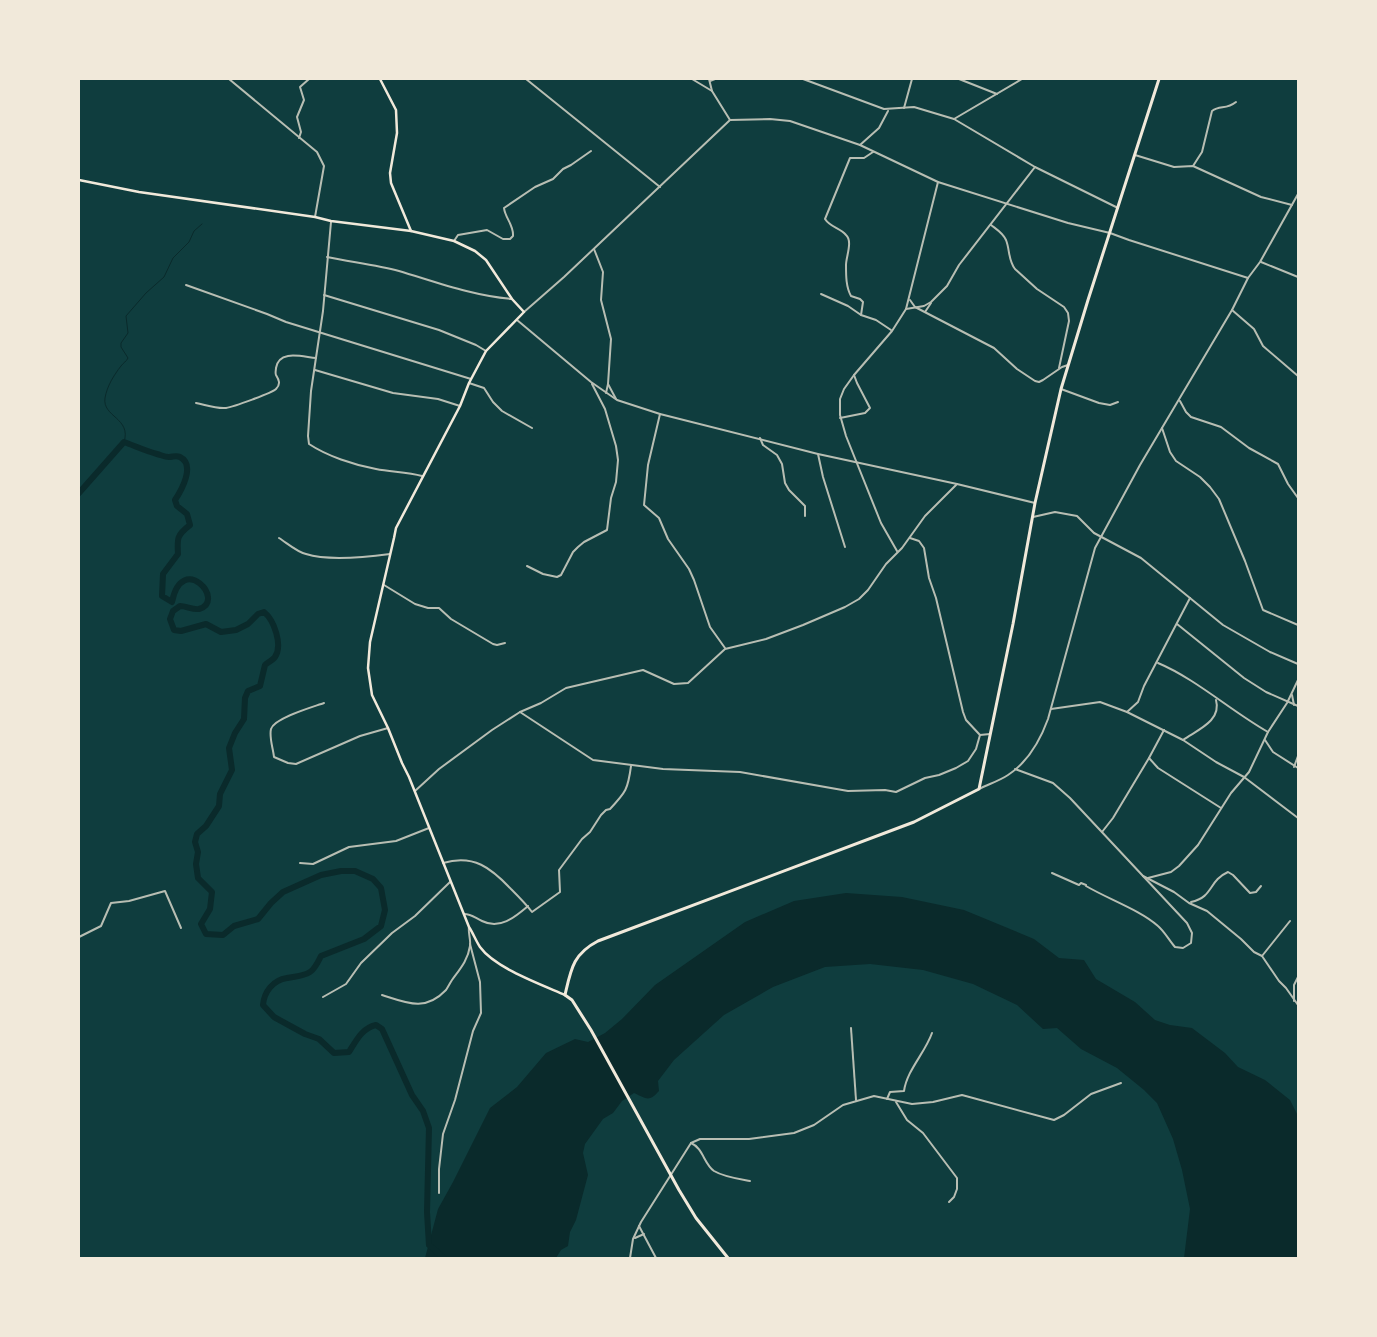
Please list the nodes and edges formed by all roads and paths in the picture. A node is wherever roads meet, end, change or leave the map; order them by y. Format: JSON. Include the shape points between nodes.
{"nodes":[{"id":1,"x":229,"y":79,"type":"edge"},
{"id":2,"x":309,"y":79,"type":"edge"},
{"id":3,"x":380,"y":79,"type":"edge"},
{"id":4,"x":526,"y":79,"type":"edge"},
{"id":5,"x":692,"y":79,"type":"edge"},
{"id":6,"x":715,"y":79,"type":"edge"},
{"id":7,"x":803,"y":79,"type":"edge"},
{"id":8,"x":819,"y":79,"type":"edge"},
{"id":9,"x":912,"y":79,"type":"edge"},
{"id":10,"x":959,"y":79,"type":"edge"},
{"id":11,"x":1022,"y":79,"type":"edge"},
{"id":12,"x":1159,"y":79,"type":"edge"},
{"id":13,"x":710,"y":80,"type":"edge"},
{"id":14,"x":817,"y":84,"type":"junction"},
{"id":15,"x":712,"y":91,"type":"junction"},
{"id":16,"x":998,"y":94,"type":"junction"},
{"id":17,"x":1236,"y":102,"type":"dead end"},
{"id":18,"x":904,"y":108,"type":"junction"},
{"id":19,"x":888,"y":110,"type":"junction"},
{"id":20,"x":954,"y":119,"type":"junction"},
{"id":21,"x":730,"y":120,"type":"junction"},
{"id":22,"x":299,"y":138,"type":"junction"},
{"id":23,"x":860,"y":145,"type":"junction"},
{"id":24,"x":591,"y":151,"type":"dead end"},
{"id":25,"x":873,"y":152,"type":"junction"},
{"id":26,"x":1135,"y":155,"type":"junction"},
{"id":27,"x":1193,"y":166,"type":"junction"},
{"id":28,"x":1035,"y":167,"type":"junction"},
{"id":29,"x":79,"y":180,"type":"edge"},
{"id":30,"x":938,"y":182,"type":"junction"},
{"id":31,"x":660,"y":187,"type":"junction"},
{"id":32,"x":1298,"y":194,"type":"edge"},
{"id":33,"x":1006,"y":203,"type":"junction"},
{"id":34,"x":1292,"y":205,"type":"junction"},
{"id":35,"x":1118,"y":208,"type":"junction"},
{"id":36,"x":315,"y":216,"type":"junction"},
{"id":37,"x":331,"y":221,"type":"junction"},
{"id":38,"x":991,"y":225,"type":"junction"},
{"id":39,"x":411,"y":232,"type":"junction"},
{"id":40,"x":1110,"y":233,"type":"junction"},
{"id":41,"x":454,"y":241,"type":"junction"},
{"id":42,"x":594,"y":248,"type":"junction"},
{"id":43,"x":327,"y":257,"type":"junction"},
{"id":44,"x":1260,"y":262,"type":"junction"},
{"id":45,"x":1298,"y":277,"type":"edge"},
{"id":46,"x":1248,"y":278,"type":"junction"},
{"id":47,"x":186,"y":285,"type":"dead end"},
{"id":48,"x":821,"y":294,"type":"dead end"},
{"id":49,"x":324,"y":295,"type":"junction"},
{"id":50,"x":512,"y":299,"type":"junction"},
{"id":51,"x":910,"y":300,"type":"junction"},
{"id":52,"x":931,"y":302,"type":"junction"},
{"id":53,"x":915,"y":307,"type":"junction"},
{"id":54,"x":906,"y":309,"type":"junction"},
{"id":55,"x":1232,"y":310,"type":"junction"},
{"id":56,"x":524,"y":312,"type":"junction"},
{"id":57,"x":925,"y":312,"type":"junction"},
{"id":58,"x":861,"y":315,"type":"junction"},
{"id":59,"x":517,"y":320,"type":"junction"},
{"id":60,"x":892,"y":331,"type":"junction"},
{"id":61,"x":320,"y":332,"type":"junction"},
{"id":62,"x":486,"y":351,"type":"junction"},
{"id":63,"x":316,"y":358,"type":"junction"},
{"id":64,"x":1068,"y":365,"type":"junction"},
{"id":65,"x":1059,"y":369,"type":"junction"},
{"id":66,"x":314,"y":370,"type":"junction"},
{"id":67,"x":854,"y":374,"type":"junction"},
{"id":68,"x":1298,"y":376,"type":"edge"},
{"id":69,"x":471,"y":379,"type":"junction"},
{"id":70,"x":591,"y":382,"type":"junction"},
{"id":71,"x":469,"y":383,"type":"junction"},
{"id":72,"x":608,"y":384,"type":"junction"},
{"id":73,"x":1061,"y":389,"type":"junction"},
{"id":74,"x":606,"y":393,"type":"junction"},
{"id":75,"x":617,"y":400,"type":"junction"},
{"id":76,"x":1180,"y":400,"type":"junction"},
{"id":77,"x":1118,"y":402,"type":"dead end"},
{"id":78,"x":196,"y":403,"type":"dead end"},
{"id":79,"x":460,"y":406,"type":"junction"},
{"id":80,"x":660,"y":414,"type":"junction"},
{"id":81,"x":840,"y":418,"type":"junction"},
{"id":82,"x":532,"y":428,"type":"dead end"},
{"id":83,"x":1162,"y":428,"type":"junction"},
{"id":84,"x":760,"y":438,"type":"junction"},
{"id":85,"x":818,"y":454,"type":"junction"},
{"id":86,"x":856,"y":462,"type":"junction"},
{"id":87,"x":422,"y":476,"type":"junction"},
{"id":88,"x":957,"y":484,"type":"junction"},
{"id":89,"x":1298,"y":498,"type":"edge"},
{"id":90,"x":1035,"y":504,"type":"junction"},
{"id":91,"x":805,"y":516,"type":"dead end"},
{"id":92,"x":1033,"y":518,"type":"junction"},
{"id":93,"x":279,"y":538,"type":"dead end"},
{"id":94,"x":910,"y":538,"type":"junction"},
{"id":95,"x":1100,"y":538,"type":"junction"},
{"id":96,"x":845,"y":547,"type":"dead end"},
{"id":97,"x":897,"y":551,"type":"junction"},
{"id":98,"x":390,"y":554,"type":"junction"},
{"id":99,"x":527,"y":566,"type":"dead end"},
{"id":100,"x":382,"y":583,"type":"junction"},
{"id":101,"x":1190,"y":598,"type":"junction"},
{"id":102,"x":1177,"y":624,"type":"junction"},
{"id":103,"x":1298,"y":625,"type":"edge"},
{"id":104,"x":505,"y":643,"type":"dead end"},
{"id":105,"x":725,"y":649,"type":"junction"},
{"id":106,"x":1157,"y":663,"type":"junction"},
{"id":107,"x":1298,"y":664,"type":"edge"},
{"id":108,"x":1298,"y":680,"type":"edge"},
{"id":109,"x":1292,"y":694,"type":"junction"},
{"id":110,"x":1216,"y":699,"type":"junction"},
{"id":111,"x":324,"y":703,"type":"dead end"},
{"id":112,"x":1287,"y":703,"type":"junction"},
{"id":113,"x":1294,"y":705,"type":"junction"},
{"id":114,"x":1298,"y":706,"type":"edge"},
{"id":115,"x":1051,"y":708,"type":"junction"},
{"id":116,"x":520,"y":712,"type":"junction"},
{"id":117,"x":1127,"y":712,"type":"junction"},
{"id":118,"x":388,"y":728,"type":"junction"},
{"id":119,"x":1164,"y":730,"type":"junction"},
{"id":120,"x":1268,"y":732,"type":"junction"},
{"id":121,"x":990,"y":734,"type":"junction"},
{"id":122,"x":980,"y":735,"type":"junction"},
{"id":123,"x":1183,"y":740,"type":"junction"},
{"id":124,"x":1265,"y":740,"type":"junction"},
{"id":125,"x":1298,"y":756,"type":"edge"},
{"id":126,"x":1149,"y":758,"type":"junction"},
{"id":127,"x":631,"y":766,"type":"junction"},
{"id":128,"x":1294,"y":767,"type":"junction"},
{"id":129,"x":1298,"y":768,"type":"edge"},
{"id":130,"x":1016,"y":769,"type":"junction"},
{"id":131,"x":1244,"y":777,"type":"junction"},
{"id":132,"x":980,"y":789,"type":"junction"},
{"id":133,"x":414,"y":791,"type":"junction"},
{"id":134,"x":1222,"y":808,"type":"junction"},
{"id":135,"x":1298,"y":818,"type":"edge"},
{"id":136,"x":429,"y":828,"type":"junction"},
{"id":137,"x":1102,"y":832,"type":"junction"},
{"id":138,"x":300,"y":863,"type":"dead end"},
{"id":139,"x":443,"y":863,"type":"junction"},
{"id":140,"x":1052,"y":873,"type":"dead end"},
{"id":141,"x":1141,"y":875,"type":"junction"},
{"id":142,"x":1148,"y":878,"type":"junction"},
{"id":143,"x":450,"y":882,"type":"junction"},
{"id":144,"x":1261,"y":886,"type":"dead end"},
{"id":145,"x":1189,"y":903,"type":"junction"},
{"id":146,"x":528,"y":906,"type":"junction"},
{"id":147,"x":464,"y":914,"type":"junction"},
{"id":148,"x":1290,"y":921,"type":"dead end"},
{"id":149,"x":469,"y":927,"type":"junction"},
{"id":150,"x":181,"y":928,"type":"dead end"},
{"id":151,"x":79,"y":937,"type":"edge"},
{"id":152,"x":470,"y":944,"type":"junction"},
{"id":153,"x":1262,"y":956,"type":"junction"},
{"id":154,"x":1298,"y":978,"type":"edge"},
{"id":155,"x":565,"y":995,"type":"junction"},
{"id":156,"x":382,"y":996,"type":"dead end"},
{"id":157,"x":323,"y":997,"type":"dead end"},
{"id":158,"x":1294,"y":1001,"type":"junction"},
{"id":159,"x":1298,"y":1005,"type":"edge"},
{"id":160,"x":851,"y":1028,"type":"dead end"},
{"id":161,"x":932,"y":1033,"type":"dead end"},
{"id":162,"x":1121,"y":1084,"type":"dead end"},
{"id":163,"x":888,"y":1099,"type":"junction"},
{"id":164,"x":856,"y":1100,"type":"junction"},
{"id":165,"x":895,"y":1101,"type":"junction"},
{"id":166,"x":691,"y":1143,"type":"junction"},
{"id":167,"x":670,"y":1174,"type":"junction"},
{"id":168,"x":750,"y":1181,"type":"dead end"},
{"id":169,"x":439,"y":1193,"type":"dead end"},
{"id":170,"x":949,"y":1202,"type":"dead end"},
{"id":171,"x":639,"y":1226,"type":"junction"},
{"id":172,"x":644,"y":1234,"type":"junction"},
{"id":173,"x":634,"y":1239,"type":"junction"},
{"id":174,"x":630,"y":1258,"type":"edge"},
{"id":175,"x":656,"y":1258,"type":"edge"},
{"id":176,"x":728,"y":1258,"type":"edge"}],
"edges":[{"from":1,"to":22,"type":"street"},
{"from":2,"to":22,"type":"street","via":[[300,87],[304,100],[297,117],[301,132]]},
{"from":3,"to":39,"type":"main road","via":[[396,110],[397,133],[391,183]]},
{"from":4,"to":31,"type":"street"},
{"from":5,"to":15,"type":"street"},
{"from":6,"to":13,"type":"street"},
{"from":7,"to":14,"type":"street"},
{"from":8,"to":14,"type":"street"},
{"from":9,"to":18,"type":"street"},
{"from":10,"to":16,"type":"street"},
{"from":11,"to":16,"type":"street"},
{"from":12,"to":26,"type":"highway"},
{"from":13,"to":15,"type":"street"},
{"from":14,"to":19,"type":"street"},
{"from":15,"to":21,"type":"street"},
{"from":16,"to":20,"type":"street"},
{"from":17,"to":27,"type":"street","via":[[1228,108],[1212,111],[1202,152]]},
{"from":18,"to":19,"type":"street"},
{"from":18,"to":20,"type":"street","via":[[914,107]]},
{"from":19,"to":23,"type":"street","via":[[879,128]]},
{"from":20,"to":28,"type":"street"},
{"from":21,"to":23,"type":"street","via":[[790,121]]},
{"from":21,"to":31,"type":"street"},
{"from":22,"to":36,"type":"street","via":[[317,152],[324,166]]},
{"from":23,"to":25,"type":"street"},
{"from":24,"to":41,"type":"street","via":[[506,207],[504,210],[514,229],[510,239],[487,230],[458,235]]},
{"from":25,"to":30,"type":"street"},
{"from":25,"to":58,"type":"street","via":[[864,158],[850,158],[824,219],[847,235],[847,288],[850,296],[863,302]]},
{"from":26,"to":27,"type":"street","via":[[1174,167]]},
{"from":26,"to":35,"type":"highway"},
{"from":27,"to":34,"type":"street","via":[[1260,197]]},
{"from":28,"to":33,"type":"street"},
{"from":28,"to":35,"type":"street"},
{"from":29,"to":36,"type":"main road","via":[[139,192]]},
{"from":30,"to":33,"type":"street"},
{"from":30,"to":51,"type":"street"},
{"from":31,"to":42,"type":"street"},
{"from":32,"to":34,"type":"street"},
{"from":33,"to":38,"type":"street"},
{"from":33,"to":40,"type":"street"},
{"from":34,"to":44,"type":"street"},
{"from":35,"to":40,"type":"highway"},
{"from":36,"to":37,"type":"main road"},
{"from":37,"to":39,"type":"main road"},
{"from":37,"to":43,"type":"street"},
{"from":38,"to":52,"type":"street","via":[[959,265],[947,286]]},
{"from":38,"to":65,"type":"street","via":[[1006,240],[1015,269],[1066,310],[1069,321]]},
{"from":39,"to":41,"type":"main road"},
{"from":40,"to":46,"type":"street"},
{"from":40,"to":64,"type":"highway"},
{"from":41,"to":50,"type":"main road","via":[[486,260]]},
{"from":42,"to":56,"type":"street"},
{"from":42,"to":72,"type":"street","via":[[603,272],[602,300],[611,339]]},
{"from":43,"to":49,"type":"street"},
{"from":43,"to":50,"type":"street","via":[[381,266],[473,292]]},
{"from":44,"to":45,"type":"street"},
{"from":44,"to":46,"type":"street"},
{"from":46,"to":55,"type":"street"},
{"from":47,"to":61,"type":"street"},
{"from":48,"to":58,"type":"street"},
{"from":49,"to":61,"type":"street"},
{"from":49,"to":62,"type":"street","via":[[439,330]]},
{"from":50,"to":56,"type":"main road"},
{"from":51,"to":53,"type":"street"},
{"from":51,"to":54,"type":"street"},
{"from":52,"to":53,"type":"street"},
{"from":52,"to":57,"type":"street"},
{"from":53,"to":54,"type":"street"},
{"from":53,"to":57,"type":"street"},
{"from":54,"to":60,"type":"street"},
{"from":55,"to":68,"type":"street","via":[[1254,329],[1263,346]]},
{"from":55,"to":76,"type":"street"},
{"from":56,"to":59,"type":"main road"},
{"from":57,"to":65,"type":"street","via":[[994,348],[1035,381],[1043,380]]},
{"from":58,"to":60,"type":"street"},
{"from":59,"to":62,"type":"main road"},
{"from":59,"to":70,"type":"street"},
{"from":60,"to":67,"type":"street"},
{"from":61,"to":63,"type":"street"},
{"from":61,"to":69,"type":"street"},
{"from":62,"to":69,"type":"main road"},
{"from":63,"to":66,"type":"street"},
{"from":63,"to":78,"type":"street","via":[[283,357],[276,367],[279,384],[263,396],[225,408]]},
{"from":64,"to":65,"type":"street"},
{"from":64,"to":73,"type":"highway"},
{"from":66,"to":79,"type":"street","via":[[393,393],[438,399]]},
{"from":66,"to":87,"type":"street","via":[[309,444],[320,451],[374,468]]},
{"from":67,"to":81,"type":"street","via":[[840,399]]},
{"from":67,"to":81,"type":"street","via":[[870,408]]},
{"from":69,"to":71,"type":"main road"},
{"from":70,"to":74,"type":"street"},
{"from":70,"to":99,"type":"street","via":[[605,409],[617,452],[609,527],[578,547],[557,577]]},
{"from":71,"to":79,"type":"main road"},
{"from":71,"to":82,"type":"street","via":[[484,388],[502,411]]},
{"from":72,"to":74,"type":"street"},
{"from":72,"to":75,"type":"street"},
{"from":73,"to":77,"type":"street","via":[[1099,403]]},
{"from":73,"to":90,"type":"highway"},
{"from":74,"to":75,"type":"street"},
{"from":75,"to":80,"type":"street"},
{"from":76,"to":83,"type":"street"},
{"from":76,"to":89,"type":"street","via":[[1191,417],[1221,427],[1278,464]]},
{"from":79,"to":87,"type":"main road"},
{"from":80,"to":84,"type":"street"},
{"from":80,"to":105,"type":"street","via":[[648,465],[644,505],[659,518],[668,540],[692,575],[710,627]]},
{"from":81,"to":86,"type":"street"},
{"from":83,"to":95,"type":"street"},
{"from":83,"to":103,"type":"street","via":[[1173,457],[1200,477],[1219,500],[1263,610]]},
{"from":84,"to":85,"type":"street"},
{"from":84,"to":91,"type":"street","via":[[763,445],[777,455],[787,488],[805,506]]},
{"from":85,"to":86,"type":"street"},
{"from":85,"to":96,"type":"street"},
{"from":86,"to":88,"type":"street"},
{"from":86,"to":97,"type":"street","via":[[881,524]]},
{"from":87,"to":98,"type":"main road","via":[[396,528]]},
{"from":88,"to":90,"type":"street"},
{"from":88,"to":94,"type":"street"},
{"from":90,"to":92,"type":"highway"},
{"from":92,"to":95,"type":"street","via":[[1055,512],[1078,516]]},
{"from":92,"to":121,"type":"highway"},
{"from":93,"to":98,"type":"street","via":[[305,554],[318,557]]},
{"from":94,"to":97,"type":"street"},
{"from":94,"to":122,"type":"street","via":[[923,544],[957,694],[966,720]]},
{"from":95,"to":101,"type":"street","via":[[1141,558]]},
{"from":95,"to":115,"type":"street"},
{"from":97,"to":105,"type":"street","via":[[868,590],[845,607],[766,639]]},
{"from":98,"to":100,"type":"main road"},
{"from":100,"to":104,"type":"street","via":[[416,604],[439,608],[493,644]]},
{"from":100,"to":118,"type":"main road","via":[[368,668],[372,694]]},
{"from":101,"to":102,"type":"street"},
{"from":101,"to":107,"type":"street","via":[[1223,625]]},
{"from":102,"to":106,"type":"street"},
{"from":102,"to":112,"type":"street","via":[[1244,678]]},
{"from":105,"to":116,"type":"street","via":[[688,683],[674,684],[643,670],[566,688]]},
{"from":106,"to":110,"type":"street","via":[[1187,678]]},
{"from":106,"to":117,"type":"street","via":[[1138,702]]},
{"from":108,"to":109,"type":"street"},
{"from":109,"to":112,"type":"street"},
{"from":109,"to":113,"type":"street"},
{"from":110,"to":120,"type":"street"},
{"from":110,"to":123,"type":"street","via":[[1214,717]]},
{"from":111,"to":118,"type":"street","via":[[274,724],[271,731],[274,756],[296,764],[360,736]]},
{"from":112,"to":113,"type":"street"},
{"from":112,"to":120,"type":"street"},
{"from":113,"to":114,"type":"street"},
{"from":115,"to":117,"type":"street","via":[[1100,702]]},
{"from":115,"to":130,"type":"street","via":[[1038,743]]},
{"from":116,"to":127,"type":"street","via":[[593,760]]},
{"from":116,"to":133,"type":"street","via":[[439,769]]},
{"from":117,"to":119,"type":"street"},
{"from":118,"to":133,"type":"main road"},
{"from":119,"to":123,"type":"street"},
{"from":119,"to":126,"type":"street"},
{"from":120,"to":124,"type":"street"},
{"from":121,"to":122,"type":"street"},
{"from":121,"to":132,"type":"highway"},
{"from":122,"to":127,"type":"street","via":[[968,761],[896,792],[848,791],[740,772]]},
{"from":123,"to":131,"type":"street"},
{"from":124,"to":128,"type":"street","via":[[1273,752]]},
{"from":124,"to":131,"type":"street"},
{"from":125,"to":128,"type":"street"},
{"from":126,"to":134,"type":"street","via":[[1158,768]]},
{"from":126,"to":137,"type":"street"},
{"from":127,"to":146,"type":"street","via":[[624,793],[601,815],[559,870],[560,892],[532,912]]},
{"from":128,"to":129,"type":"street"},
{"from":130,"to":132,"type":"street"},
{"from":130,"to":137,"type":"street","via":[[1060,789]]},
{"from":131,"to":134,"type":"street"},
{"from":131,"to":135,"type":"street"},
{"from":132,"to":155,"type":"highway","via":[[914,822],[598,941],[573,963]]},
{"from":133,"to":136,"type":"main road"},
{"from":134,"to":142,"type":"street","via":[[1198,845],[1179,866],[1171,872]]},
{"from":136,"to":138,"type":"street","via":[[396,841],[349,847],[312,864]]},
{"from":136,"to":139,"type":"main road"},
{"from":137,"to":141,"type":"street"},
{"from":139,"to":143,"type":"main road"},
{"from":139,"to":146,"type":"street","via":[[455,859],[483,864]]},
{"from":140,"to":141,"type":"street","via":[[1086,885],[1101,896],[1148,918],[1175,947],[1187,946],[1193,936],[1191,928]]},
{"from":141,"to":142,"type":"street"},
{"from":142,"to":145,"type":"street"},
{"from":143,"to":147,"type":"main road"},
{"from":143,"to":157,"type":"street","via":[[392,933],[346,984]]},
{"from":144,"to":145,"type":"street","via":[[1250,893],[1228,872],[1211,886],[1204,897]]},
{"from":145,"to":153,"type":"street","via":[[1206,911]]},
{"from":146,"to":147,"type":"street","via":[[514,918],[499,923],[488,924]]},
{"from":147,"to":149,"type":"main road"},
{"from":148,"to":153,"type":"street"},
{"from":149,"to":152,"type":"street"},
{"from":149,"to":155,"type":"main road","via":[[481,948],[494,960]]},
{"from":150,"to":151,"type":"street","via":[[165,891],[111,903],[101,926]]},
{"from":152,"to":156,"type":"street","via":[[464,963],[447,989],[427,1004],[407,1003]]},
{"from":152,"to":169,"type":"street","via":[[480,982],[481,1013],[443,1134]]},
{"from":153,"to":158,"type":"street"},
{"from":154,"to":158,"type":"street","via":[[1294,985]]},
{"from":155,"to":167,"type":"highway","via":[[572,1000],[591,1030]]},
{"from":158,"to":159,"type":"street"},
{"from":160,"to":164,"type":"street"},
{"from":161,"to":163,"type":"street","via":[[906,1080],[904,1091],[890,1092]]},
{"from":162,"to":165,"type":"street","via":[[1091,1094],[1054,1120],[962,1095],[912,1104]]},
{"from":163,"to":164,"type":"street","via":[[874,1096]]},
{"from":163,"to":165,"type":"street"},
{"from":164,"to":166,"type":"street","via":[[794,1133],[749,1139],[700,1139]]},
{"from":165,"to":170,"type":"street","via":[[907,1120],[923,1133],[957,1178],[957,1189]]},
{"from":166,"to":167,"type":"street"},
{"from":166,"to":168,"type":"street","via":[[714,1171]]},
{"from":167,"to":171,"type":"street"},
{"from":167,"to":176,"type":"highway","via":[[696,1218]]},
{"from":171,"to":172,"type":"street"},
{"from":171,"to":173,"type":"street"},
{"from":172,"to":173,"type":"street"},
{"from":172,"to":175,"type":"street"},
{"from":173,"to":174,"type":"street"}]}
